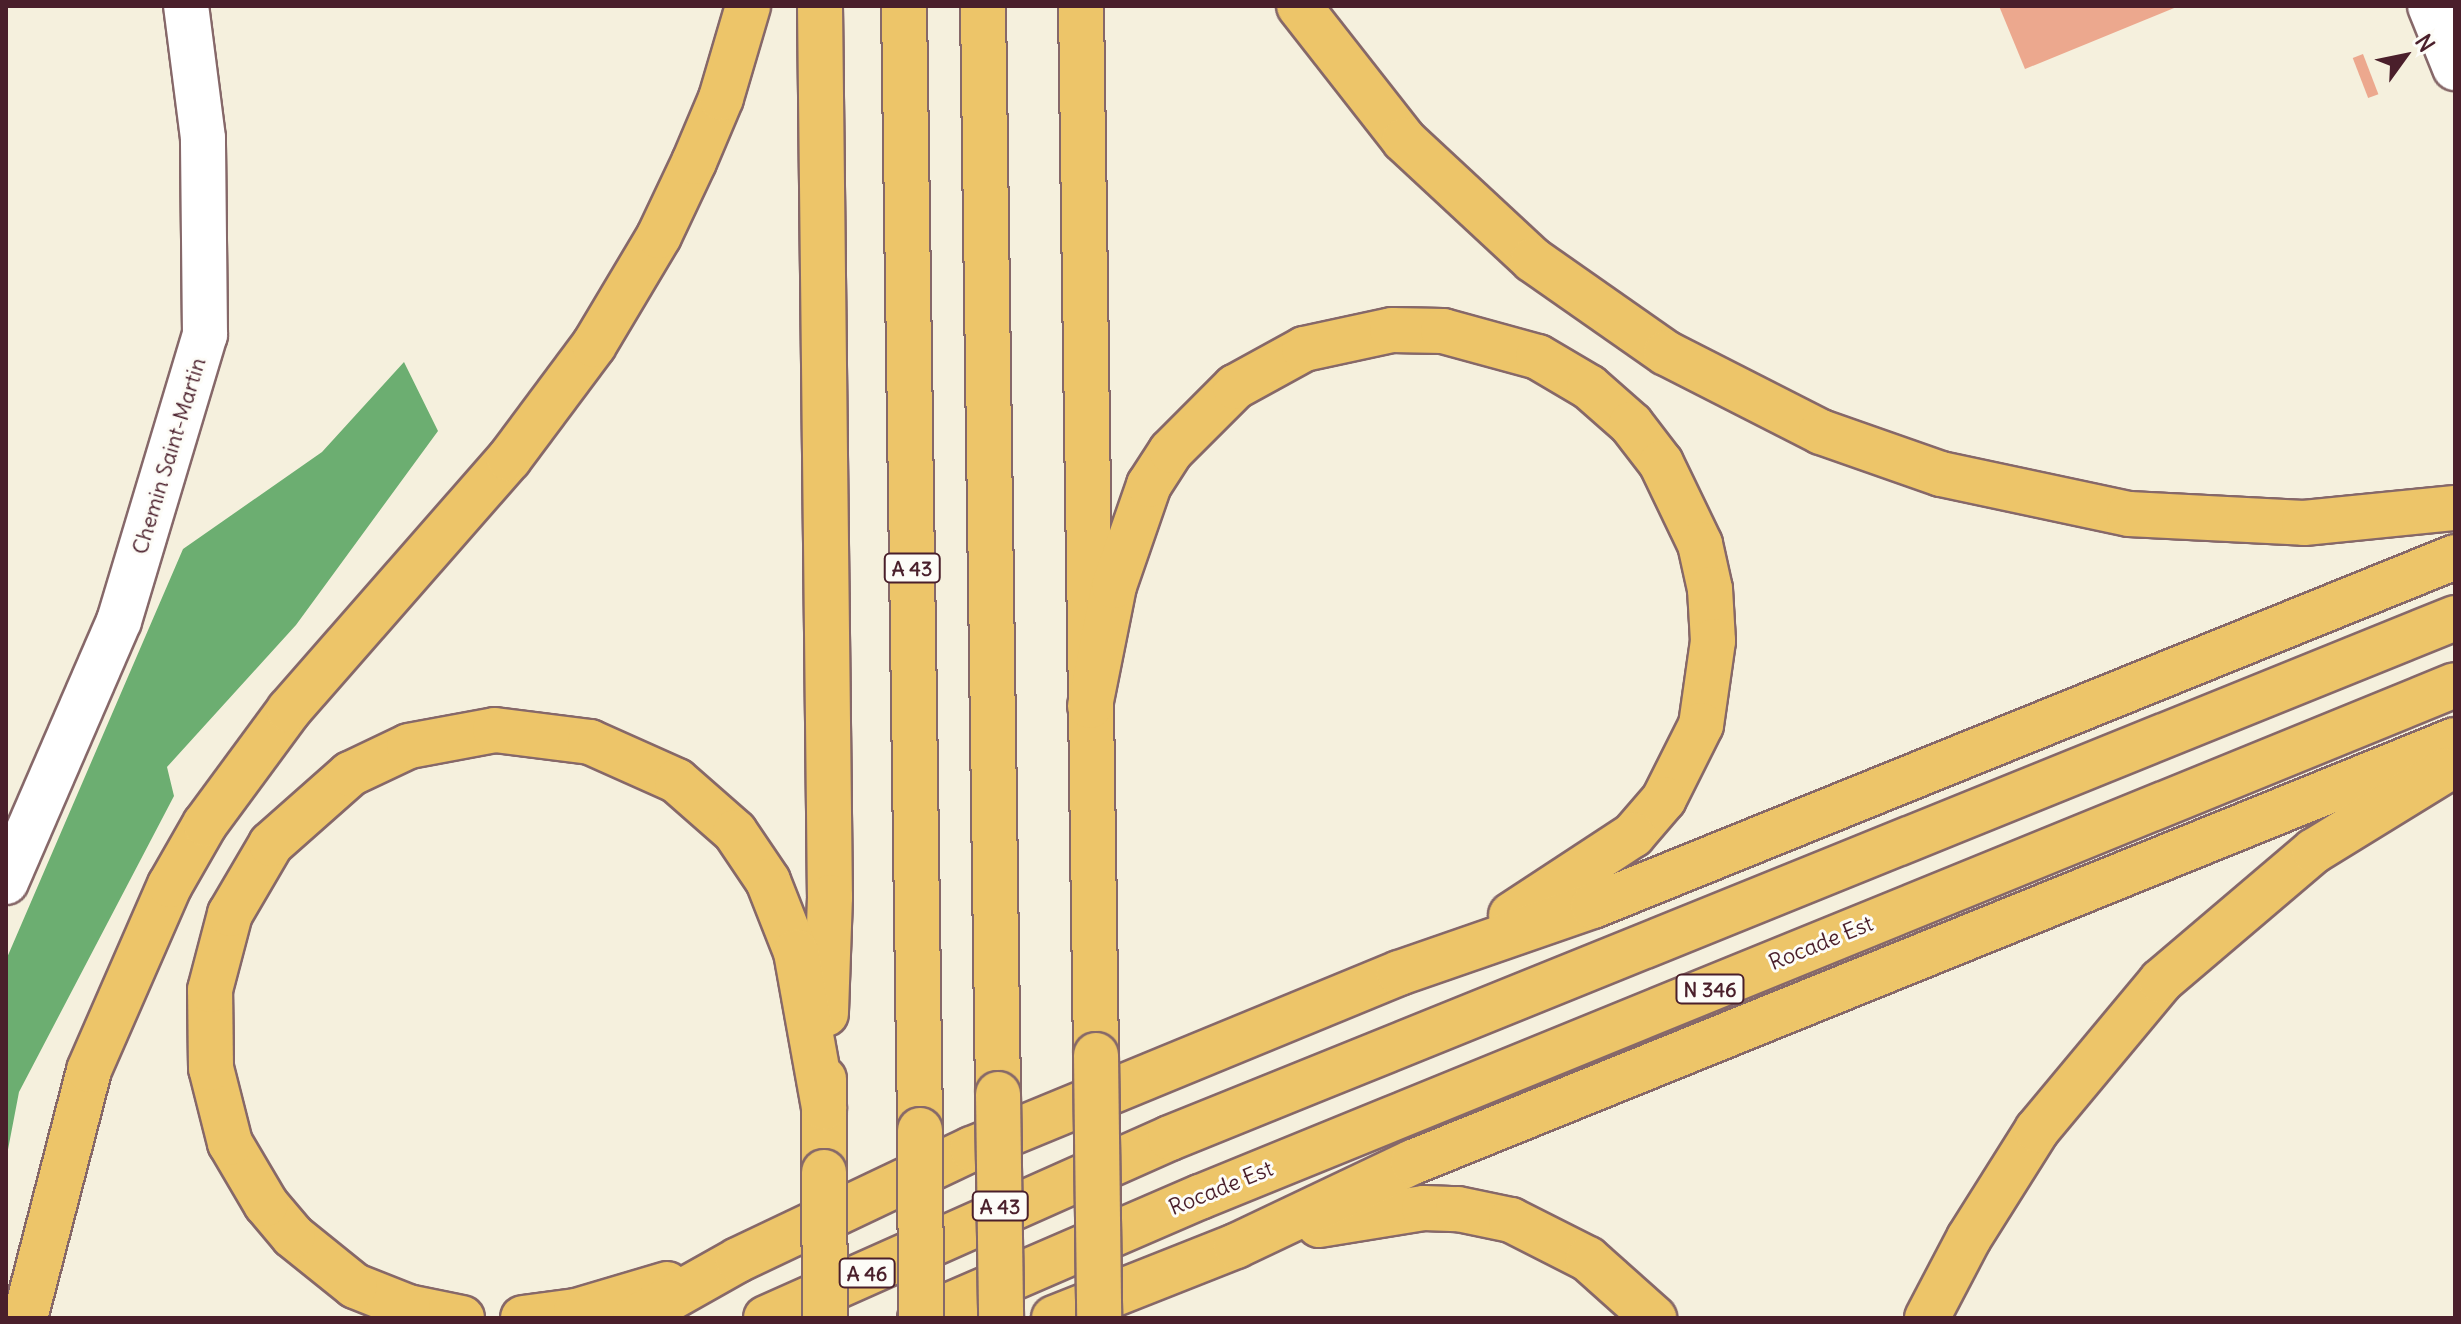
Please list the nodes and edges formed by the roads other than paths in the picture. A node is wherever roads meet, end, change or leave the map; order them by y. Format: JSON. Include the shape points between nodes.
{"nodes":[{"id":1,"x":186,"y":6,"type":"edge"},
{"id":2,"x":748,"y":6,"type":"edge"},
{"id":3,"x":820,"y":6,"type":"edge"},
{"id":4,"x":904,"y":6,"type":"edge"},
{"id":5,"x":983,"y":6,"type":"edge"},
{"id":6,"x":1081,"y":6,"type":"edge"},
{"id":7,"x":1299,"y":6,"type":"edge"},
{"id":8,"x":2430,"y":6,"type":"edge"},
{"id":9,"x":2455,"y":68,"type":"edge"},
{"id":10,"x":2455,"y":508,"type":"edge"},
{"id":11,"x":2455,"y":557,"type":"edge"},
{"id":12,"x":2455,"y":618,"type":"edge"},
{"id":13,"x":2455,"y":685,"type":"edge"},
{"id":14,"x":1090,"y":706,"type":"junction"},
{"id":15,"x":2455,"y":740,"type":"edge"},
{"id":16,"x":2455,"y":766,"type":"edge"},
{"id":17,"x":6,"y":882,"type":"edge"},
{"id":18,"x":1399,"y":973,"type":"junction"},
{"id":19,"x":824,"y":1107,"type":"junction"},
{"id":20,"x":1236,"y":1246,"type":"junction"},
{"id":21,"x":738,"y":1260,"type":"junction"},
{"id":22,"x":984,"y":1307,"type":"edge"},
{"id":23,"x":25,"y":1318,"type":"edge"},
{"id":24,"x":462,"y":1318,"type":"edge"},
{"id":25,"x":523,"y":1318,"type":"edge"},
{"id":26,"x":635,"y":1318,"type":"edge"},
{"id":27,"x":766,"y":1318,"type":"edge"},
{"id":28,"x":825,"y":1318,"type":"edge"},
{"id":29,"x":921,"y":1318,"type":"edge"},
{"id":30,"x":1054,"y":1318,"type":"edge"},
{"id":31,"x":1099,"y":1318,"type":"edge"},
{"id":32,"x":1654,"y":1318,"type":"edge"},
{"id":33,"x":1927,"y":1318,"type":"edge"}],
"edges":[{"from":1,"to":17,"type":"street","name":"Chemin Saint-Martin","via":[[203,138],[205,335],[119,621]]},
{"from":2,"to":23,"type":"highway","via":[[721,98],[694,162],[659,236],[594,345],[509,459],[289,710],[205,824],[170,885],[89,1070]]},
{"from":3,"to":19,"type":"highway","via":[[830,881]]},
{"from":4,"to":29,"type":"highway","number":"A 43","bridge":true},
{"from":5,"to":22,"type":"highway","number":"A 43","bridge":true,"via":[[998,1094]]},
{"from":6,"to":14,"type":"highway"},
{"from":7,"to":10,"type":"highway","via":[[1404,140],[1533,260],[1666,353],[1821,432],[1941,474],[2129,514],[2304,523]]},
{"from":8,"to":9,"type":"street"},
{"from":11,"to":18,"type":"highway","via":[[1593,906]]},
{"from":12,"to":27,"type":"highway","number":"A 46","via":[[1170,1138]]},
{"from":13,"to":22,"type":"highway","name":"Rocade Est","number":"N 346"},
{"from":14,"to":18,"type":"highway","via":[[1114,586],[1149,485],[1203,415],[1235,387],[1304,349],[1392,330],[1443,331],[1498,342],[1589,387],[1631,424],[1661,463],[1700,544],[1713,641],[1701,725],[1664,799],[1633,835],[1523,909]]},
{"from":14,"to":31,"type":"highway","bridge":true},
{"from":15,"to":20,"type":"highway","via":[[1413,1162]]},
{"from":16,"to":33,"type":"highway","via":[[2368,813],[2314,851],[2161,981],[2037,1130],[1969,1238]]},
{"from":18,"to":21,"type":"highway","via":[[972,1149]]},
{"from":19,"to":24,"type":"highway","via":[[796,952],[768,881],[735,832],[677,781],[590,742],[495,730],[409,746],[350,774],[271,844],[230,914],[210,990],[209,1042],[220,1109],[230,1143],[253,1184],[317,1260],[378,1297]]},
{"from":19,"to":28,"type":"highway","bridge":true},
{"from":20,"to":30,"type":"highway"},
{"from":20,"to":32,"type":"highway","via":[[1372,1214],[1458,1209],[1511,1220],[1561,1241],[1622,1284]]},
{"from":21,"to":25,"type":"highway","via":[[603,1304]]},
{"from":21,"to":26,"type":"highway"},
{"from":22,"to":29,"type":"highway","name":"Rocade Est"}]}
